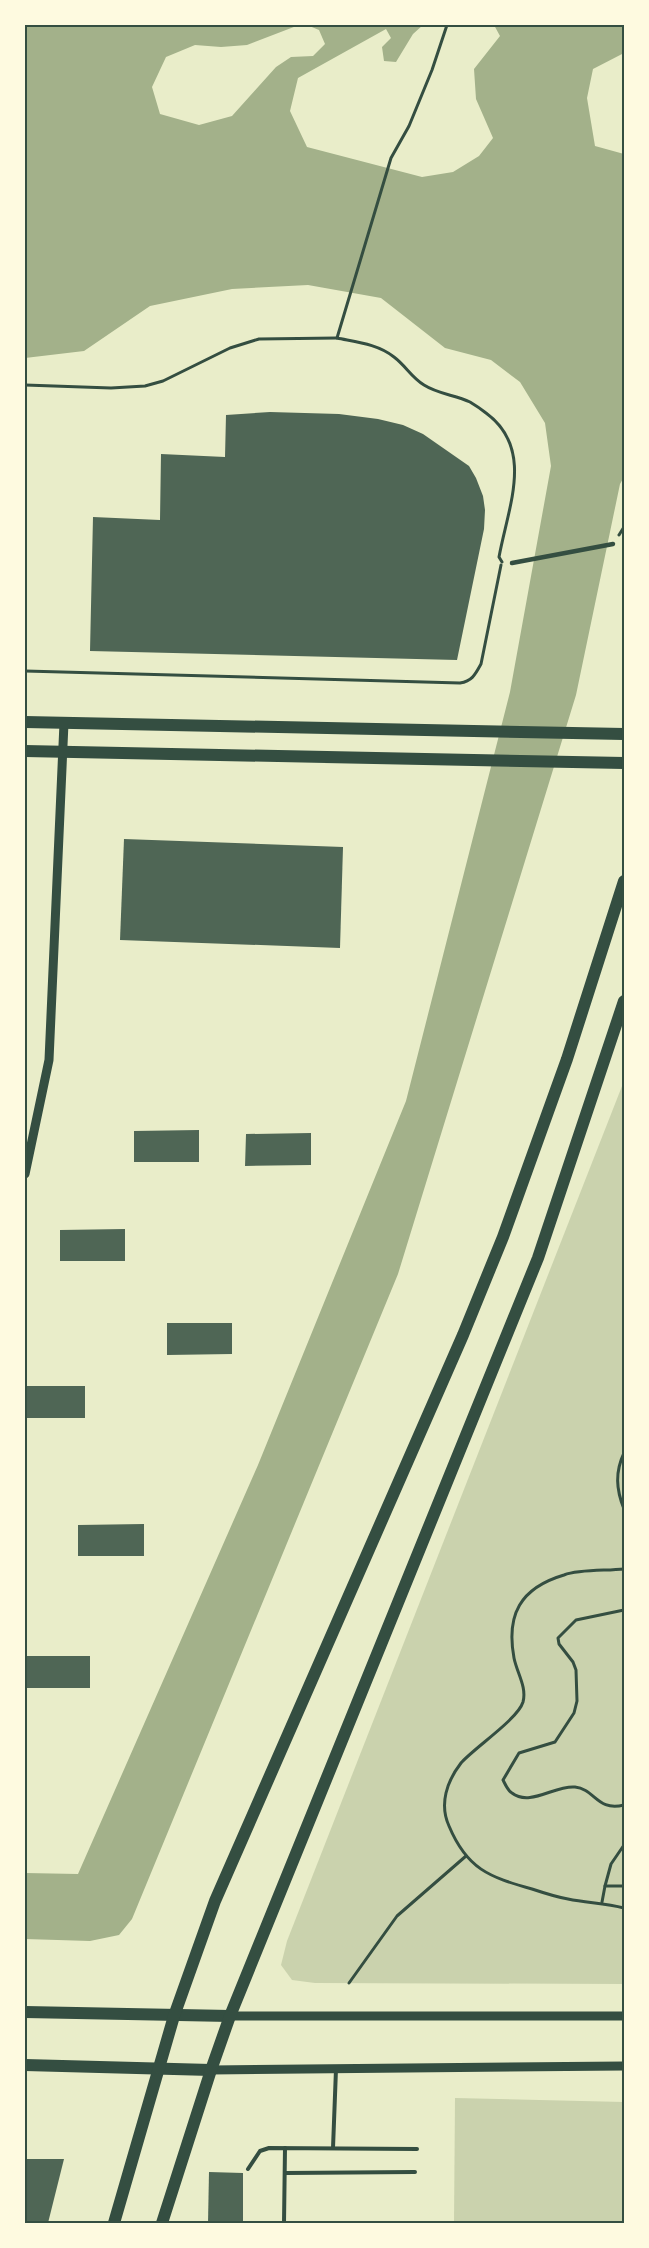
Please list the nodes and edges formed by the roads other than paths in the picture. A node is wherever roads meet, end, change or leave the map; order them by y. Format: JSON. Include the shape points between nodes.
{"nodes":[{"id":1,"x":613,"y":544,"type":"dead end"},
{"id":2,"x":512,"y":563,"type":"road end"},
{"id":3,"x":25,"y":722,"type":"edge"},
{"id":4,"x":64,"y":723,"type":"junction"},
{"id":5,"x":624,"y":734,"type":"edge"},
{"id":6,"x":25,"y":751,"type":"edge"},
{"id":7,"x":63,"y":752,"type":"junction"},
{"id":8,"x":624,"y":764,"type":"edge"},
{"id":9,"x":624,"y":881,"type":"edge"},
{"id":10,"x":624,"y":1001,"type":"edge"},
{"id":11,"x":25,"y":1174,"type":"edge"},
{"id":12,"x":25,"y":2012,"type":"edge"},
{"id":13,"x":174,"y":2016,"type":"junction"},
{"id":14,"x":230,"y":2016,"type":"junction"},
{"id":15,"x":624,"y":2016,"type":"edge"},
{"id":16,"x":25,"y":2065,"type":"edge"},
{"id":17,"x":624,"y":2066,"type":"edge"},
{"id":18,"x":159,"y":2069,"type":"junction"},
{"id":19,"x":336,"y":2069,"type":"junction"},
{"id":20,"x":211,"y":2070,"type":"junction"},
{"id":21,"x":285,"y":2148,"type":"junction"},
{"id":22,"x":333,"y":2148,"type":"junction"},
{"id":23,"x":417,"y":2149,"type":"dead end"},
{"id":24,"x":248,"y":2169,"type":"dead end"},
{"id":25,"x":415,"y":2172,"type":"dead end"},
{"id":26,"x":285,"y":2173,"type":"junction"},
{"id":27,"x":114,"y":2223,"type":"edge"},
{"id":28,"x":162,"y":2223,"type":"edge"},
{"id":29,"x":284,"y":2223,"type":"edge"}],
"edges":[{"from":1,"to":2,"type":"street"},
{"from":3,"to":4,"type":"main road"},
{"from":4,"to":5,"type":"main road"},
{"from":4,"to":7,"type":"street"},
{"from":6,"to":7,"type":"main road"},
{"from":7,"to":8,"type":"main road"},
{"from":7,"to":11,"type":"street","via":[[49,1060]]},
{"from":9,"to":13,"type":"main road","via":[[567,1059],[503,1236],[455,1354],[216,1901]]},
{"from":10,"to":14,"type":"main road","via":[[538,1258]]},
{"from":12,"to":13,"type":"main road"},
{"from":13,"to":14,"type":"main road"},
{"from":13,"to":18,"type":"main road"},
{"from":14,"to":15,"type":"street"},
{"from":14,"to":20,"type":"main road"},
{"from":16,"to":18,"type":"main road"},
{"from":17,"to":19,"type":"street"},
{"from":18,"to":20,"type":"main road"},
{"from":18,"to":27,"type":"main road"},
{"from":19,"to":20,"type":"street"},
{"from":19,"to":22,"type":"lane"},
{"from":20,"to":28,"type":"main road"},
{"from":21,"to":22,"type":"lane"},
{"from":21,"to":24,"type":"lane","via":[[260,2151]]},
{"from":21,"to":26,"type":"lane"},
{"from":22,"to":23,"type":"lane"},
{"from":25,"to":26,"type":"lane"},
{"from":26,"to":29,"type":"lane"}]}
